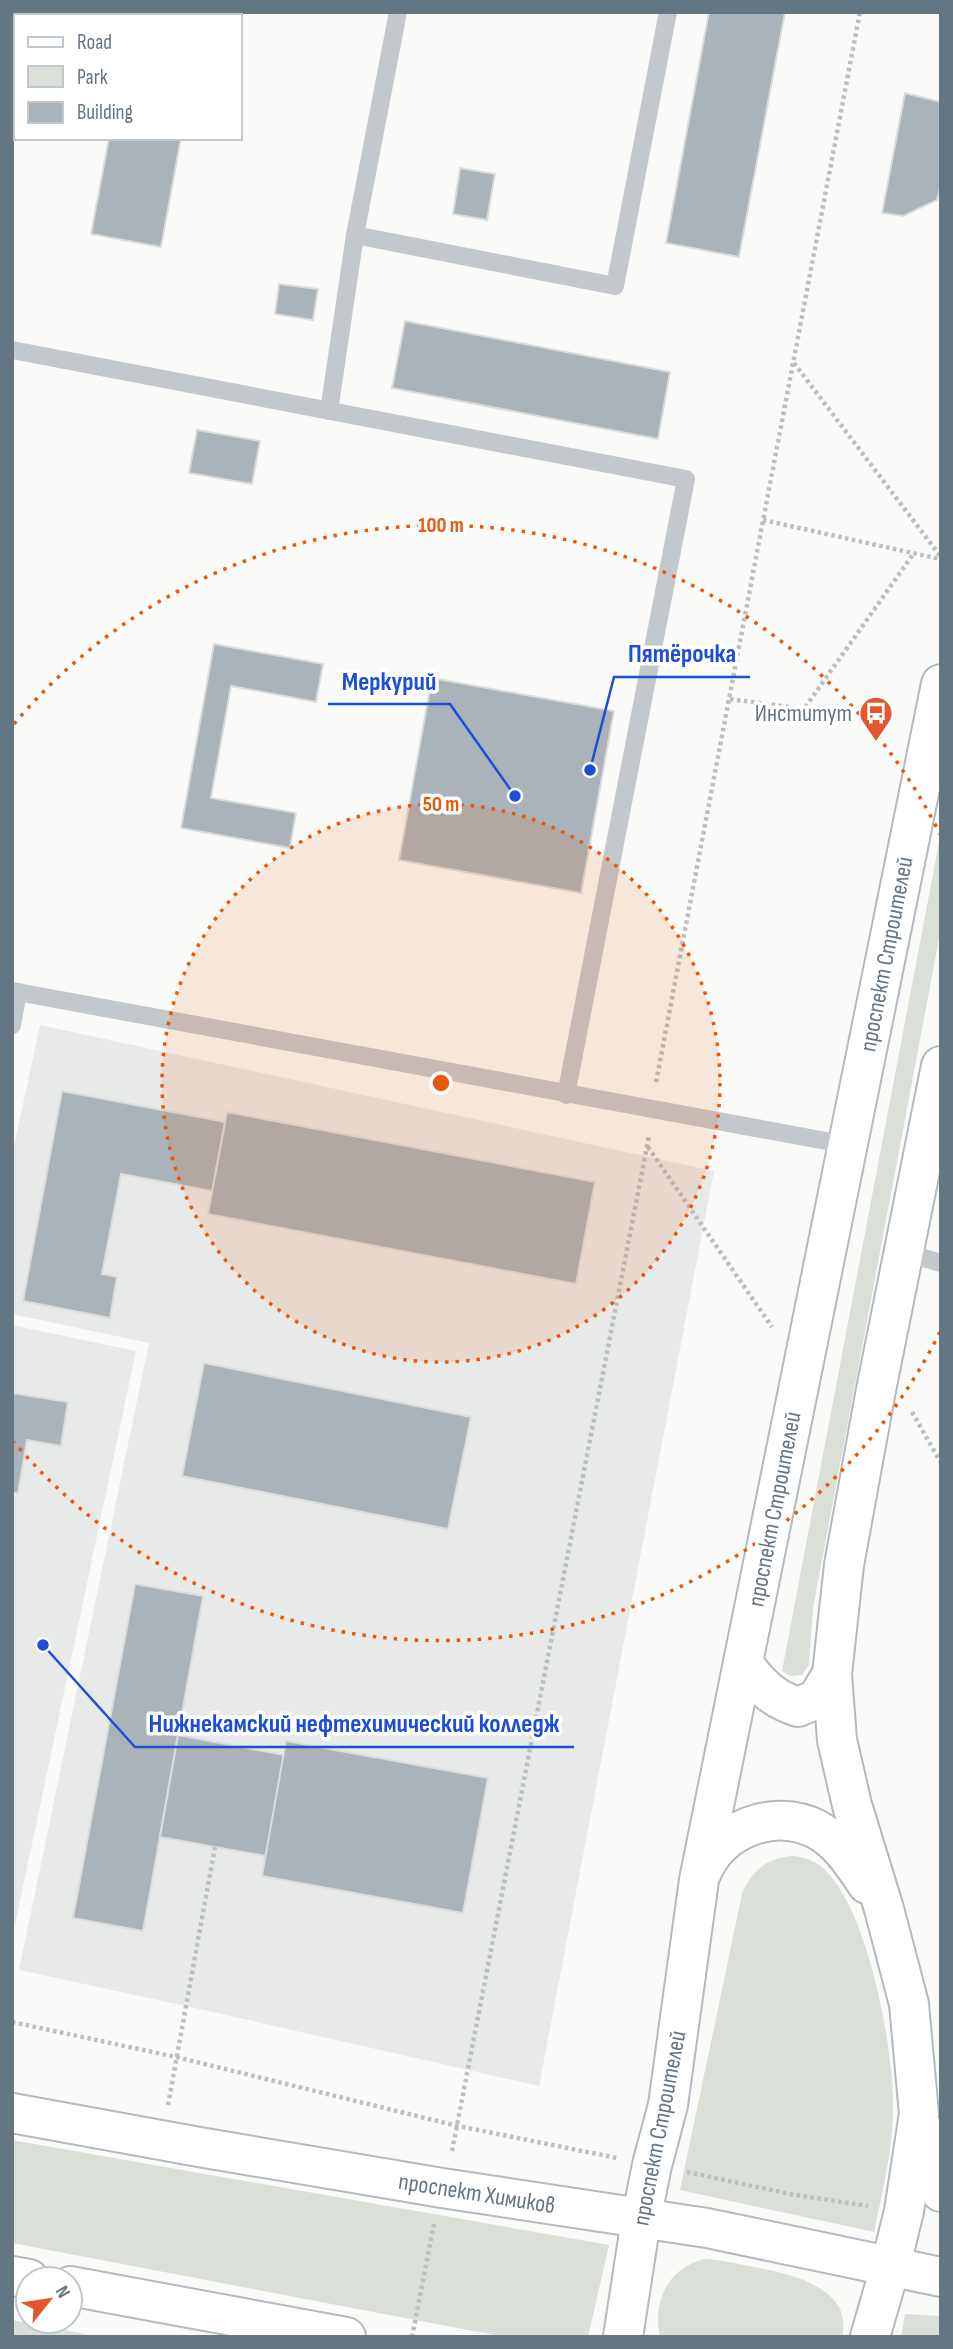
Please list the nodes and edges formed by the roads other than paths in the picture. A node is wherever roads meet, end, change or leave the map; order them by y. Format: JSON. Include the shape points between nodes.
{"nodes":[{"id":1,"x":398,"y":12,"type":"edge"},
{"id":2,"x":668,"y":12,"type":"edge"},
{"id":3,"x":355,"y":235,"type":"junction"},
{"id":4,"x":12,"y":350,"type":"edge"},
{"id":5,"x":329,"y":411,"type":"junction"},
{"id":6,"x":941,"y":684,"type":"edge"},
{"id":7,"x":15,"y":992,"type":"edge"},
{"id":8,"x":12,"y":1025,"type":"edge"},
{"id":9,"x":941,"y":1066,"type":"edge"},
{"id":10,"x":566,"y":1095,"type":"junction"},
{"id":11,"x":848,"y":1145,"type":"junction"},
{"id":12,"x":904,"y":1252,"type":"junction"},
{"id":13,"x":941,"y":1263,"type":"edge"},
{"id":14,"x":743,"y":1663,"type":"junction"},
{"id":15,"x":832,"y":1674,"type":"junction"},
{"id":16,"x":699,"y":1880,"type":"junction"},
{"id":17,"x":884,"y":1909,"type":"junction"},
{"id":18,"x":12,"y":2113,"type":"edge"},
{"id":19,"x":919,"y":2114,"type":"junction"},
{"id":20,"x":941,"y":2192,"type":"edge"},
{"id":21,"x":641,"y":2220,"type":"junction"},
{"id":22,"x":890,"y":2268,"type":"junction"},
{"id":23,"x":941,"y":2277,"type":"edge"},
{"id":24,"x":84,"y":2289,"type":"edge"},
{"id":25,"x":346,"y":2337,"type":"edge"},
{"id":26,"x":623,"y":2337,"type":"edge"},
{"id":27,"x":870,"y":2337,"type":"edge"}],
"edges":[{"from":1,"to":3,"type":"lane"},
{"from":2,"to":3,"type":"lane","via":[[615,286]]},
{"from":3,"to":5,"type":"lane"},
{"from":4,"to":5,"type":"lane"},
{"from":5,"to":10,"type":"lane","via":[[686,479]]},
{"from":6,"to":11,"type":"main road","name":"проспект Строителей"},
{"from":7,"to":8,"type":"lane"},
{"from":7,"to":10,"type":"lane"},
{"from":9,"to":12,"type":"main road"},
{"from":10,"to":11,"type":"lane"},
{"from":11,"to":14,"type":"main road","name":"проспект Строителей"},
{"from":12,"to":13,"type":"lane"},
{"from":12,"to":15,"type":"main road","via":[[844,1564]]},
{"from":14,"to":15,"type":"main road","via":[[758,1684],[779,1701],[798,1707],[817,1699]]},
{"from":14,"to":16,"type":"main road","name":"проспект Строителей"},
{"from":15,"to":17,"type":"main road","via":[[837,1740]]},
{"from":16,"to":17,"type":"main road","via":[[713,1853],[737,1832],[760,1823],[792,1822],[815,1829],[847,1854]]},
{"from":16,"to":21,"type":"main road","name":"проспект Строителей","via":[[668,2105]]},
{"from":17,"to":19,"type":"main road","via":[[909,2004]]},
{"from":18,"to":21,"type":"main road","name":"проспект Химиков"},
{"from":19,"to":20,"type":"main road"},
{"from":19,"to":22,"type":"main road"},
{"from":21,"to":22,"type":"main road","name":"проспект Химиков","via":[[707,2228]]},
{"from":21,"to":26,"type":"main road","name":"проспект Строителей"},
{"from":22,"to":23,"type":"main road","name":"проспект Химиков"},
{"from":22,"to":27,"type":"main road"},
{"from":24,"to":25,"type":"main road"}]}
